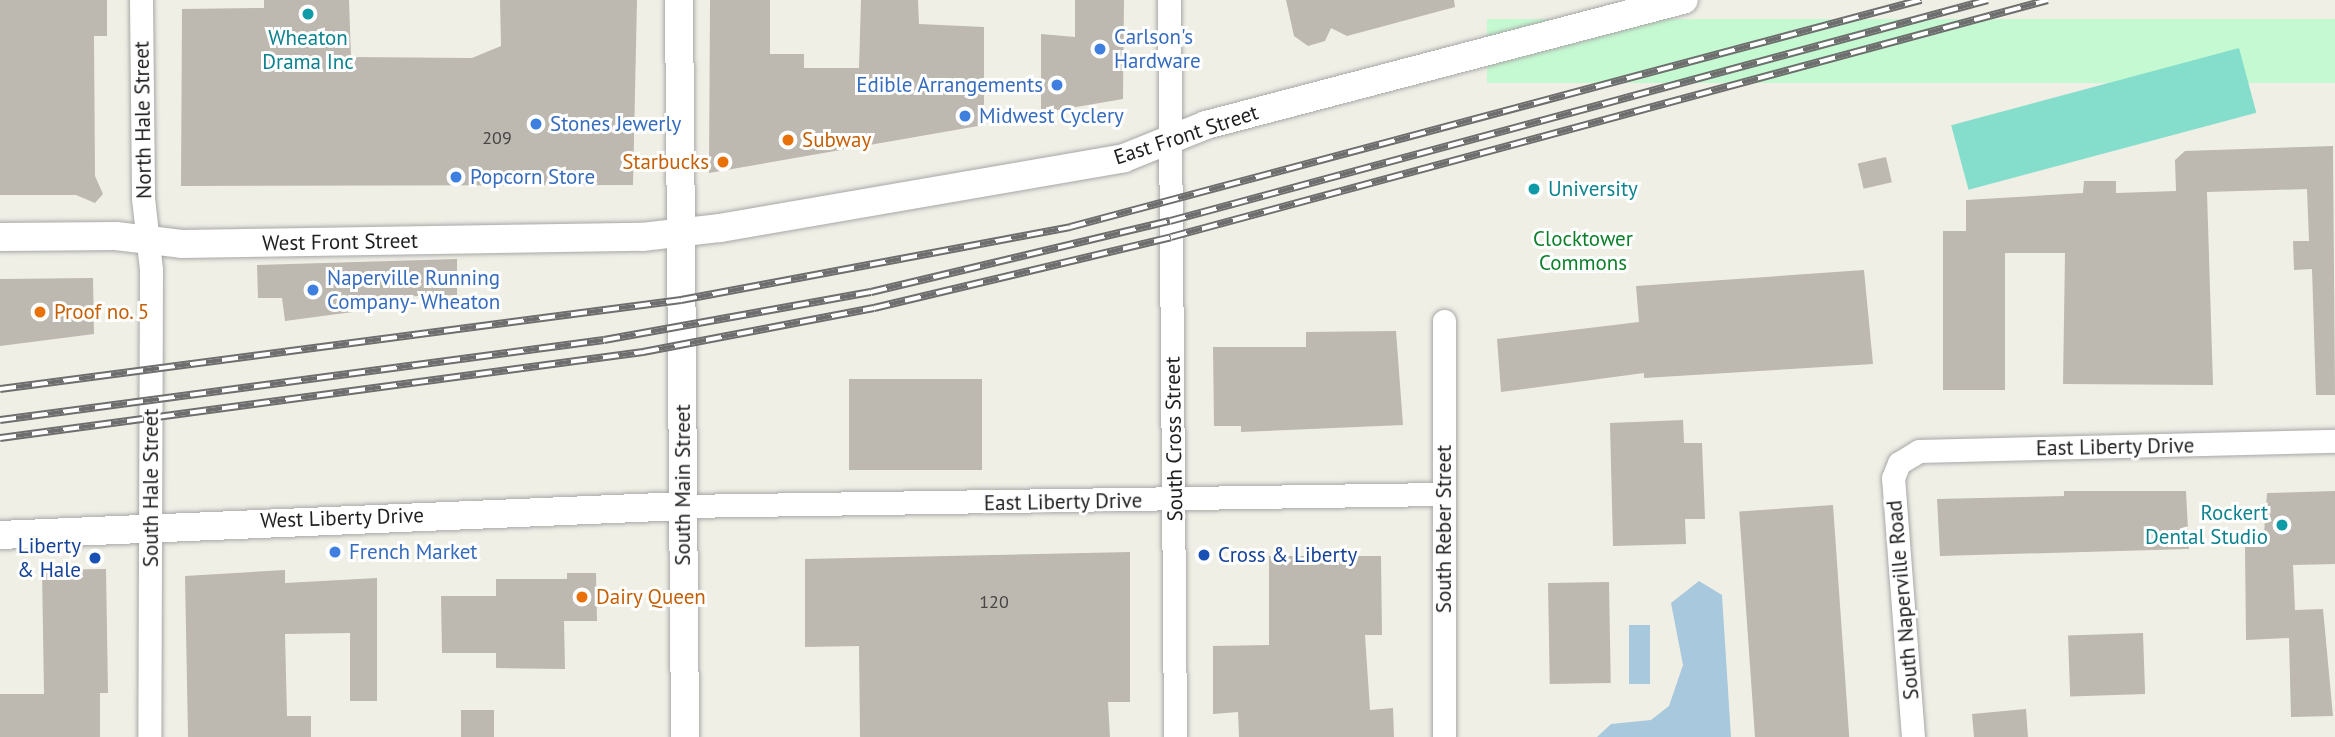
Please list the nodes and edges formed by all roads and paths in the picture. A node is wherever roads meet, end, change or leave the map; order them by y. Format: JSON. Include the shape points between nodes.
{"nodes":[{"id":1,"x":141,"y":0,"type":"edge"},
{"id":2,"x":679,"y":0,"type":"edge"},
{"id":3,"x":1169,"y":0,"type":"edge"},
{"id":4,"x":1684,"y":0,"type":"edge"},
{"id":5,"x":1169,"y":141,"type":"junction"},
{"id":6,"x":681,"y":233,"type":"junction"},
{"id":7,"x":0,"y":237,"type":"edge"},
{"id":8,"x":147,"y":240,"type":"junction"},
{"id":9,"x":1444,"y":321,"type":"dead end"},
{"id":10,"x":2335,"y":441,"type":"edge"},
{"id":11,"x":1899,"y":463,"type":"joint"},
{"id":12,"x":1443,"y":494,"type":"junction"},
{"id":13,"x":1176,"y":500,"type":"junction"},
{"id":14,"x":684,"y":506,"type":"junction"},
{"id":15,"x":151,"y":525,"type":"junction"},
{"id":16,"x":0,"y":536,"type":"edge"},
{"id":17,"x":149,"y":737,"type":"edge"},
{"id":18,"x":685,"y":737,"type":"edge"},
{"id":19,"x":1175,"y":737,"type":"edge"},
{"id":20,"x":1444,"y":737,"type":"edge"},
{"id":21,"x":1913,"y":737,"type":"edge"}],
"edges":[{"from":1,"to":8,"type":"street","name":"North Hale Street"},
{"from":2,"to":6,"type":"street","name":"South Main Street"},
{"from":3,"to":5,"type":"street","name":"South Cross Street"},
{"from":4,"to":5,"type":"street","name":"East Front Street","via":[[1206,125]]},
{"from":5,"to":6,"type":"street","name":"East Front Street","via":[[1124,158]]},
{"from":5,"to":13,"type":"street","name":"South Cross Street"},
{"from":6,"to":8,"type":"street","name":"West Front Street","via":[[182,244]]},
{"from":6,"to":14,"type":"street","name":"South Main Street"},
{"from":7,"to":8,"type":"street","name":"West Front Street"},
{"from":8,"to":15,"type":"street","name":"South Hale Street"},
{"from":9,"to":12,"type":"street","name":"South Reber Street"},
{"from":10,"to":11,"type":"street","name":"East Liberty Drive","via":[[1919,451]]},
{"from":11,"to":21,"type":"street","name":"South Naperville Road","via":[[1893,478]]},
{"from":12,"to":13,"type":"street","name":"East Liberty Drive"},
{"from":12,"to":20,"type":"street","name":"South Reber Street"},
{"from":13,"to":14,"type":"street","name":"East Liberty Drive"},
{"from":13,"to":19,"type":"street","name":"South Cross Street"},
{"from":14,"to":15,"type":"street","name":"West Liberty Drive"},
{"from":14,"to":18,"type":"street","name":"South Main Street"},
{"from":15,"to":16,"type":"street","name":"West Liberty Drive"},
{"from":15,"to":17,"type":"street","name":"South Hale Street"}]}
